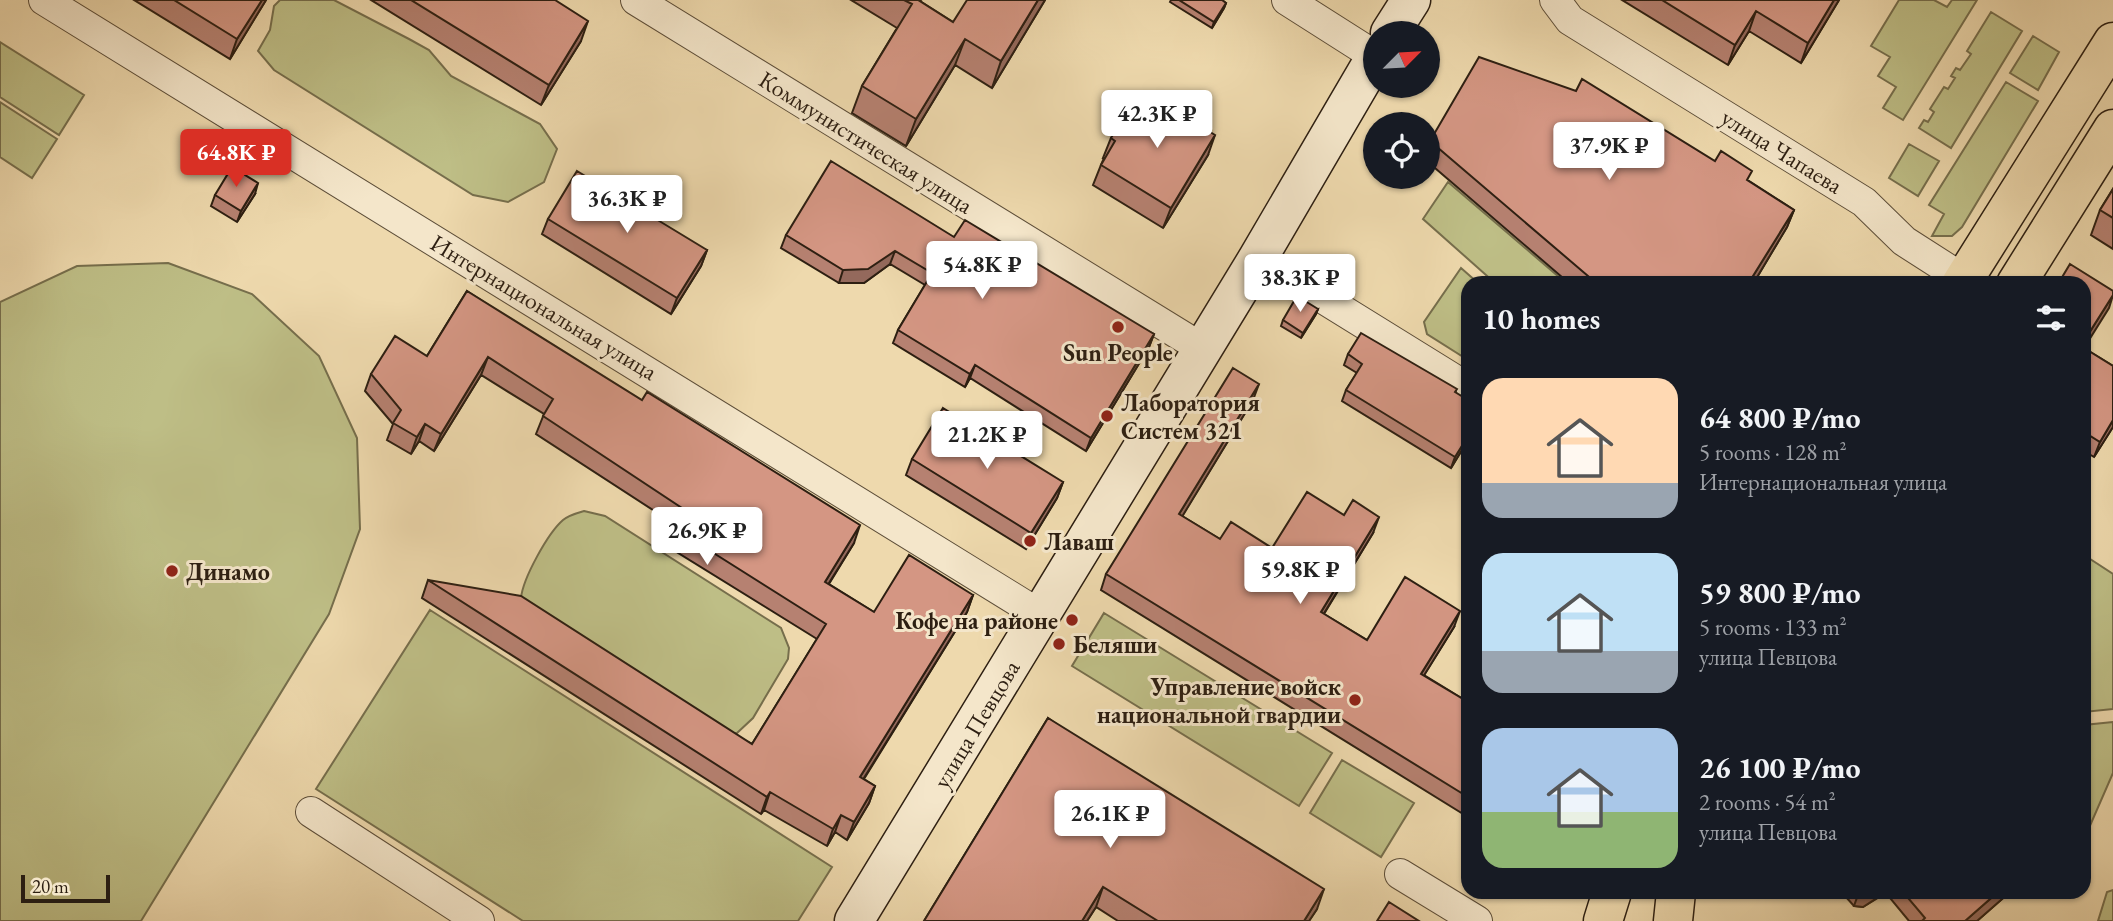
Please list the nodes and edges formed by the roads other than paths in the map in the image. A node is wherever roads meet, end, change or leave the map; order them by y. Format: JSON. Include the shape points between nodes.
{"nodes":[{"id":1,"x":44,"y":0,"type":"edge"},
{"id":2,"x":636,"y":0,"type":"edge"},
{"id":3,"x":1287,"y":0,"type":"edge"},
{"id":4,"x":1411,"y":0,"type":"edge"},
{"id":5,"x":1555,"y":0,"type":"edge"},
{"id":6,"x":1398,"y":21,"type":"edge"},
{"id":7,"x":2113,"y":42,"type":"edge"},
{"id":8,"x":1363,"y":48,"type":"edge"},
{"id":9,"x":1363,"y":77,"type":"edge"},
{"id":10,"x":2113,"y":129,"type":"edge"},
{"id":11,"x":1258,"y":258,"type":"junction"},
{"id":12,"x":1956,"y":276,"type":"edge"},
{"id":13,"x":1969,"y":276,"type":"edge"},
{"id":14,"x":2021,"y":276,"type":"edge"},
{"id":15,"x":1203,"y":349,"type":"junction"},
{"id":16,"x":1461,"y":384,"type":"edge"},
{"id":17,"x":1042,"y":616,"type":"junction"},
{"id":18,"x":311,"y":812,"type":"dead end"},
{"id":19,"x":1400,"y":874,"type":"dead end"},
{"id":20,"x":1610,"y":899,"type":"edge"},
{"id":21,"x":1675,"y":899,"type":"edge"},
{"id":22,"x":479,"y":921,"type":"edge"},
{"id":23,"x":853,"y":921,"type":"edge"},
{"id":24,"x":1477,"y":921,"type":"edge"},
{"id":25,"x":1603,"y":921,"type":"edge"},
{"id":26,"x":1673,"y":921,"type":"edge"}],
"edges":[{"from":1,"to":17,"type":"street","name":"Интернациональная улица"},
{"from":2,"to":15,"type":"street","name":"Коммунистическая улица"},
{"from":3,"to":8,"type":"street"},
{"from":4,"to":6,"type":"street"},
{"from":5,"to":12,"type":"street","name":"улица Чапаева","via":[[1570,20],[1864,202],[1904,241]]},
{"from":7,"to":13,"type":"main road"},
{"from":9,"to":11,"type":"street","name":"улица Певцова"},
{"from":10,"to":14,"type":"main road"},
{"from":11,"to":15,"type":"street","name":"улица Певцова"},
{"from":11,"to":16,"type":"street"},
{"from":15,"to":17,"type":"street","name":"улица Певцова"},
{"from":17,"to":23,"type":"street","name":"улица Певцова"},
{"from":18,"to":22,"type":"street"},
{"from":19,"to":24,"type":"street"},
{"from":20,"to":25,"type":"main road"},
{"from":21,"to":26,"type":"main road"}]}
